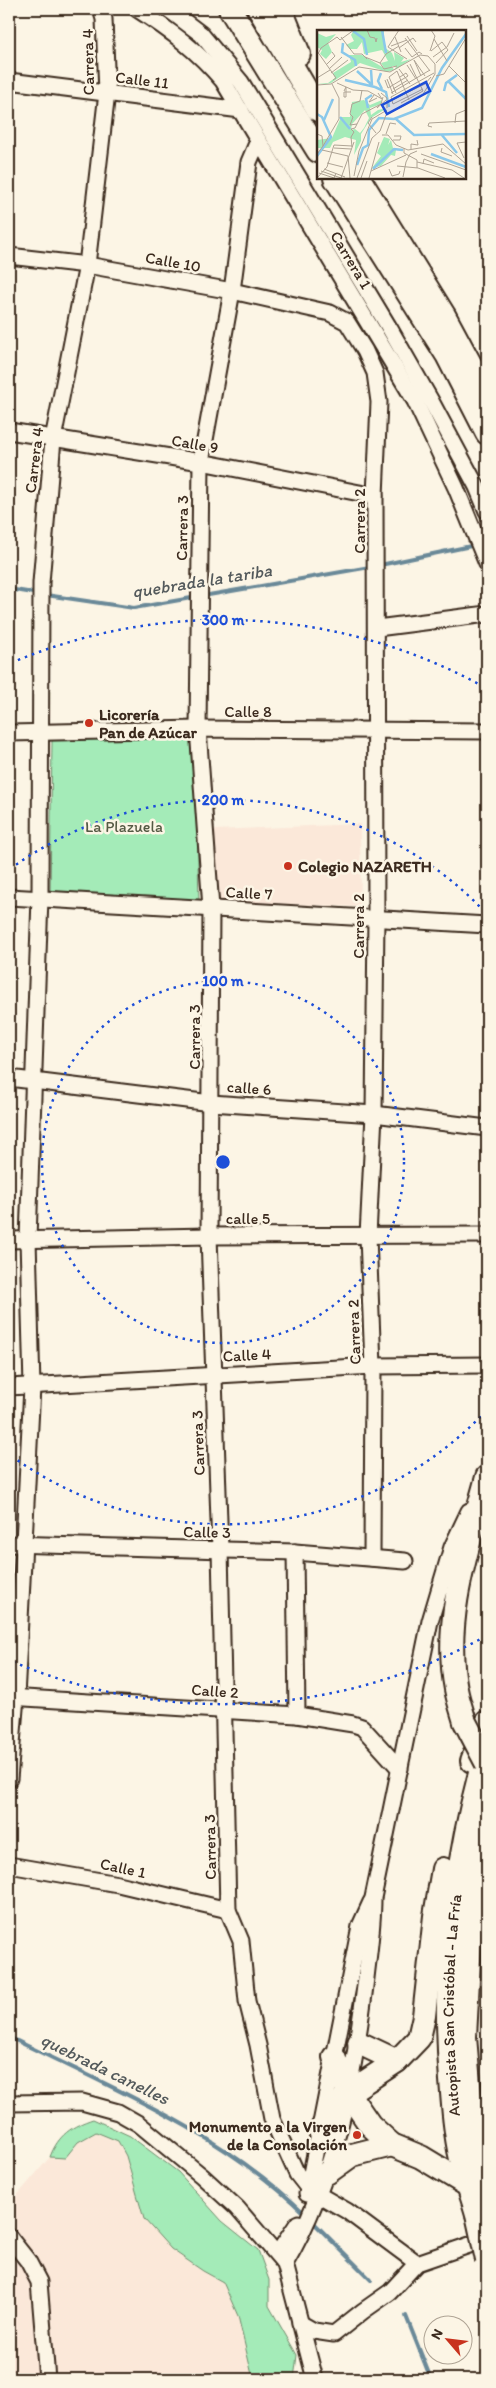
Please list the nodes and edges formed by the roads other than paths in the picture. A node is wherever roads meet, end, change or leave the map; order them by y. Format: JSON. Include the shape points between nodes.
{"nodes":[{"id":1,"x":137,"y":9,"type":"edge"},
{"id":2,"x":168,"y":9,"type":"edge"},
{"id":3,"x":230,"y":9,"type":"edge"},
{"id":4,"x":259,"y":9,"type":"edge"},
{"id":5,"x":281,"y":9,"type":"edge"},
{"id":6,"x":103,"y":14,"type":"edge"},
{"id":7,"x":9,"y":81,"type":"edge"},
{"id":8,"x":107,"y":93,"type":"junction"},
{"id":9,"x":317,"y":101,"type":"edge"},
{"id":10,"x":317,"y":108,"type":"edge"},
{"id":11,"x":241,"y":110,"type":"junction"},
{"id":12,"x":258,"y":141,"type":"junction"},
{"id":13,"x":317,"y":149,"type":"edge"},
{"id":14,"x":336,"y":179,"type":"edge"},
{"id":15,"x":361,"y":179,"type":"edge"},
{"id":16,"x":9,"y":256,"type":"edge"},
{"id":17,"x":87,"y":265,"type":"junction"},
{"id":18,"x":232,"y":291,"type":"junction"},
{"id":19,"x":330,"y":313,"type":"joint"},
{"id":20,"x":487,"y":395,"type":"edge"},
{"id":21,"x":9,"y":431,"type":"edge"},
{"id":22,"x":487,"y":433,"type":"edge"},
{"id":23,"x":53,"y":439,"type":"junction"},
{"id":24,"x":201,"y":462,"type":"junction"},
{"id":25,"x":376,"y":496,"type":"junction"},
{"id":26,"x":487,"y":512,"type":"edge"},
{"id":27,"x":487,"y":564,"type":"edge"},
{"id":28,"x":487,"y":614,"type":"edge"},
{"id":29,"x":377,"y":628,"type":"junction"},
{"id":30,"x":374,"y":728,"type":"junction"},
{"id":31,"x":198,"y":729,"type":"junction"},
{"id":32,"x":487,"y":730,"type":"edge"},
{"id":33,"x":9,"y":733,"type":"edge"},
{"id":34,"x":42,"y":733,"type":"junction"},
{"id":35,"x":9,"y":897,"type":"edge"},
{"id":36,"x":40,"y":898,"type":"junction"},
{"id":37,"x":211,"y":908,"type":"junction"},
{"id":38,"x":376,"y":917,"type":"junction"},
{"id":39,"x":487,"y":925,"type":"edge"},
{"id":40,"x":9,"y":1078,"type":"edge"},
{"id":41,"x":32,"y":1080,"type":"junction"},
{"id":42,"x":211,"y":1103,"type":"junction"},
{"id":43,"x":374,"y":1114,"type":"junction"},
{"id":44,"x":487,"y":1128,"type":"edge"},
{"id":45,"x":487,"y":1235,"type":"edge"},
{"id":46,"x":209,"y":1236,"type":"junction"},
{"id":47,"x":368,"y":1236,"type":"junction"},
{"id":48,"x":28,"y":1239,"type":"junction"},
{"id":49,"x":9,"y":1240,"type":"edge"},
{"id":50,"x":487,"y":1365,"type":"edge"},
{"id":51,"x":374,"y":1366,"type":"junction"},
{"id":52,"x":213,"y":1374,"type":"junction"},
{"id":53,"x":9,"y":1387,"type":"edge"},
{"id":54,"x":32,"y":1387,"type":"junction"},
{"id":55,"x":487,"y":1477,"type":"edge"},
{"id":56,"x":9,"y":1544,"type":"edge"},
{"id":57,"x":25,"y":1545,"type":"junction"},
{"id":58,"x":220,"y":1549,"type":"junction"},
{"id":59,"x":295,"y":1552,"type":"junction"},
{"id":60,"x":372,"y":1558,"type":"junction"},
{"id":61,"x":405,"y":1561,"type":"dead end"},
{"id":62,"x":13,"y":1697,"type":"edge"},
{"id":63,"x":224,"y":1709,"type":"junction"},
{"id":64,"x":297,"y":1715,"type":"junction"},
{"id":65,"x":476,"y":1722,"type":"edge"},
{"id":66,"x":487,"y":1748,"type":"edge"},
{"id":67,"x":487,"y":1764,"type":"edge"},
{"id":68,"x":400,"y":1769,"type":"junction"},
{"id":69,"x":9,"y":1779,"type":"edge"},
{"id":70,"x":487,"y":1815,"type":"edge"},
{"id":71,"x":9,"y":1865,"type":"edge"},
{"id":72,"x":373,"y":1898,"type":"junction"},
{"id":73,"x":228,"y":1910,"type":"junction"},
{"id":74,"x":359,"y":2043,"type":"junction"},
{"id":75,"x":334,"y":2057,"type":"junction"},
{"id":76,"x":397,"y":2061,"type":"junction"},
{"id":77,"x":348,"y":2093,"type":"junction"},
{"id":78,"x":9,"y":2103,"type":"edge"},
{"id":79,"x":487,"y":2126,"type":"edge"},
{"id":80,"x":320,"y":2131,"type":"junction"},
{"id":81,"x":392,"y":2145,"type":"junction"},
{"id":82,"x":482,"y":2162,"type":"junction"},
{"id":83,"x":327,"y":2173,"type":"junction"},
{"id":84,"x":478,"y":2188,"type":"edge"},
{"id":85,"x":312,"y":2197,"type":"junction"},
{"id":86,"x":9,"y":2237,"type":"edge"},
{"id":87,"x":487,"y":2240,"type":"edge"},
{"id":88,"x":281,"y":2259,"type":"junction"},
{"id":89,"x":487,"y":2260,"type":"edge"},
{"id":90,"x":417,"y":2263,"type":"junction"},
{"id":91,"x":300,"y":2323,"type":"junction"},
{"id":92,"x":47,"y":2379,"type":"edge"},
{"id":93,"x":315,"y":2379,"type":"edge"}],
"edges":[{"from":1,"to":11,"type":"street","name":"Carrera 1","via":[[202,56]]},
{"from":2,"to":26,"type":"street","name":"Carrera 1","via":[[202,34],[242,82],[436,409]]},
{"from":3,"to":13,"type":"highway"},
{"from":4,"to":10,"type":"highway"},
{"from":5,"to":9,"type":"highway"},
{"from":6,"to":8,"type":"street","name":"Carrera 4"},
{"from":7,"to":8,"type":"street","name":"Calle 11"},
{"from":8,"to":11,"type":"street","name":"Calle 11"},
{"from":8,"to":17,"type":"street","name":"Carrera 4"},
{"from":11,"to":12,"type":"street","name":"Carrera 1"},
{"from":12,"to":18,"type":"street","name":"Carrera 3","via":[[250,162]]},
{"from":12,"to":27,"type":"street","name":"Carrera 1","via":[[415,401]]},
{"from":14,"to":22,"type":"highway","via":[[447,355]]},
{"from":15,"to":20,"type":"highway","via":[[444,315]]},
{"from":16,"to":17,"type":"street","name":"Calle 10"},
{"from":17,"to":18,"type":"street","name":"Calle 10"},
{"from":17,"to":23,"type":"street","name":"Carrera 4"},
{"from":18,"to":19,"type":"street","name":"Calle 10"},
{"from":18,"to":24,"type":"street","name":"Carrera 3"},
{"from":19,"to":25,"type":"street","name":"Carrera 2","via":[[347,322],[366,351],[375,373],[379,402]]},
{"from":21,"to":23,"type":"street","name":"Calle 9"},
{"from":23,"to":24,"type":"street","name":"Calle 9"},
{"from":23,"to":34,"type":"street","name":"Carrera 4","via":[[41,583]]},
{"from":24,"to":25,"type":"street","name":"Calle 9"},
{"from":24,"to":31,"type":"street","name":"Carrera 3"},
{"from":25,"to":29,"type":"street","name":"Carrera 2"},
{"from":28,"to":29,"type":"street"},
{"from":29,"to":30,"type":"street","name":"Carrera 2"},
{"from":30,"to":31,"type":"street","name":"Calle 8"},
{"from":30,"to":32,"type":"street","name":"Calle 8"},
{"from":30,"to":38,"type":"street","name":"Carrera 2"},
{"from":31,"to":34,"type":"street","name":"Calle 8"},
{"from":31,"to":37,"type":"street","name":"Carrera 3"},
{"from":33,"to":34,"type":"street","name":"Calle 8"},
{"from":34,"to":36,"type":"street","name":"Carrera 4"},
{"from":35,"to":36,"type":"street","name":"Calle 7"},
{"from":36,"to":37,"type":"street","name":"Calle 7"},
{"from":36,"to":41,"type":"street","name":"Carrera 4"},
{"from":37,"to":38,"type":"street","name":"Calle 7"},
{"from":37,"to":42,"type":"street","name":"Carrera 3"},
{"from":38,"to":39,"type":"street","name":"Calle 7"},
{"from":38,"to":43,"type":"street","name":"Carrera 2"},
{"from":40,"to":41,"type":"street","name":"calle 6"},
{"from":41,"to":42,"type":"street","name":"calle 6"},
{"from":41,"to":48,"type":"street","name":"Carrera 4"},
{"from":42,"to":43,"type":"street","name":"calle 6"},
{"from":42,"to":46,"type":"street","name":"Carrera 3"},
{"from":43,"to":44,"type":"street","name":"calle 6"},
{"from":43,"to":47,"type":"street","name":"Carrera 2"},
{"from":45,"to":47,"type":"street","name":"calle 5"},
{"from":46,"to":47,"type":"street","name":"calle 5"},
{"from":46,"to":48,"type":"street","name":"calle 5"},
{"from":46,"to":52,"type":"street","name":"Carrera 3"},
{"from":47,"to":51,"type":"street","name":"Carrera 2"},
{"from":48,"to":49,"type":"street","name":"calle 5"},
{"from":48,"to":54,"type":"street","name":"Carrera 4"},
{"from":50,"to":51,"type":"street","name":"Calle 4"},
{"from":51,"to":52,"type":"street","name":"Calle 4"},
{"from":51,"to":60,"type":"street","name":"Carrera 2"},
{"from":52,"to":54,"type":"street","name":"Calle 4"},
{"from":52,"to":58,"type":"street","name":"Carrera 3"},
{"from":53,"to":54,"type":"street","name":"Calle 4"},
{"from":54,"to":57,"type":"street","name":"Carrera 4"},
{"from":55,"to":65,"type":"highway","via":[[462,1573],[452,1648],[456,1689]]},
{"from":55,"to":68,"type":"street","via":[[452,1547],[441,1577]]},
{"from":56,"to":57,"type":"street","name":"Calle 3"},
{"from":57,"to":58,"type":"street","name":"Calle 3"},
{"from":57,"to":62,"type":"street","name":"Carrera 4"},
{"from":58,"to":59,"type":"street","name":"Calle 3"},
{"from":58,"to":63,"type":"street","name":"Carrera 3"},
{"from":59,"to":60,"type":"street","name":"Calle 3"},
{"from":59,"to":64,"type":"street"},
{"from":60,"to":61,"type":"street","name":"Calle 3"},
{"from":62,"to":63,"type":"street","name":"Calle 2"},
{"from":62,"to":69,"type":"street","name":"Carrera 4"},
{"from":63,"to":64,"type":"street","name":"Calle 2"},
{"from":63,"to":73,"type":"street","name":"Carrera 3"},
{"from":64,"to":68,"type":"street","name":"Calle 2","via":[[362,1727]]},
{"from":65,"to":67,"type":"highway","bridge":true},
{"from":65,"to":76,"type":"highway","via":[[463,1791],[444,1862],[419,2038]]},
{"from":66,"to":84,"type":"highway","name":"Autopista San Cristóbal - La Fría","via":[[466,1826],[455,1885],[446,2030],[461,2158]]},
{"from":68,"to":72,"type":"street"},
{"from":70,"to":82,"type":"highway","name":"Autopista San Cristóbal - La Fría","via":[[473,1884],[465,2037],[470,2095]]},
{"from":71,"to":73,"type":"street","name":"Calle 1","via":[[118,1884]]},
{"from":72,"to":74,"type":"street","via":[[373,1934]]},
{"from":72,"to":75,"type":"street","via":[[360,1926]]},
{"from":73,"to":85,"type":"street","via":[[241,1941],[246,2001],[272,2119]]},
{"from":74,"to":76,"type":"highway"},
{"from":74,"to":77,"type":"street"},
{"from":75,"to":77,"type":"highway"},
{"from":75,"to":80,"type":"street"},
{"from":76,"to":77,"type":"highway"},
{"from":77,"to":80,"type":"highway"},
{"from":77,"to":81,"type":"highway","via":[[370,2125]]},
{"from":77,"to":83,"type":"street"},
{"from":78,"to":88,"type":"street","via":[[82,2102],[118,2112],[146,2130],[202,2176],[237,2208]]},
{"from":79,"to":82,"type":"highway"},
{"from":80,"to":85,"type":"street"},
{"from":81,"to":83,"type":"highway","via":[[352,2155]]},
{"from":81,"to":84,"type":"highway"},
{"from":82,"to":84,"type":"highway","name":"Autopista San Cristóbal - La Fría"},
{"from":83,"to":85,"type":"street"},
{"from":84,"to":89,"type":"highway","name":"Autopista San Cristóbal - La Fría","bridge":true,"via":[[477,2214]]},
{"from":85,"to":88,"type":"street","via":[[300,2228]]},
{"from":85,"to":90,"type":"street","via":[[347,2212]]},
{"from":86,"to":92,"type":"street","via":[[39,2282]]},
{"from":87,"to":90,"type":"street"},
{"from":88,"to":91,"type":"street"},
{"from":90,"to":91,"type":"street","via":[[390,2292],[334,2334],[314,2331]]},
{"from":91,"to":93,"type":"street"}]}
